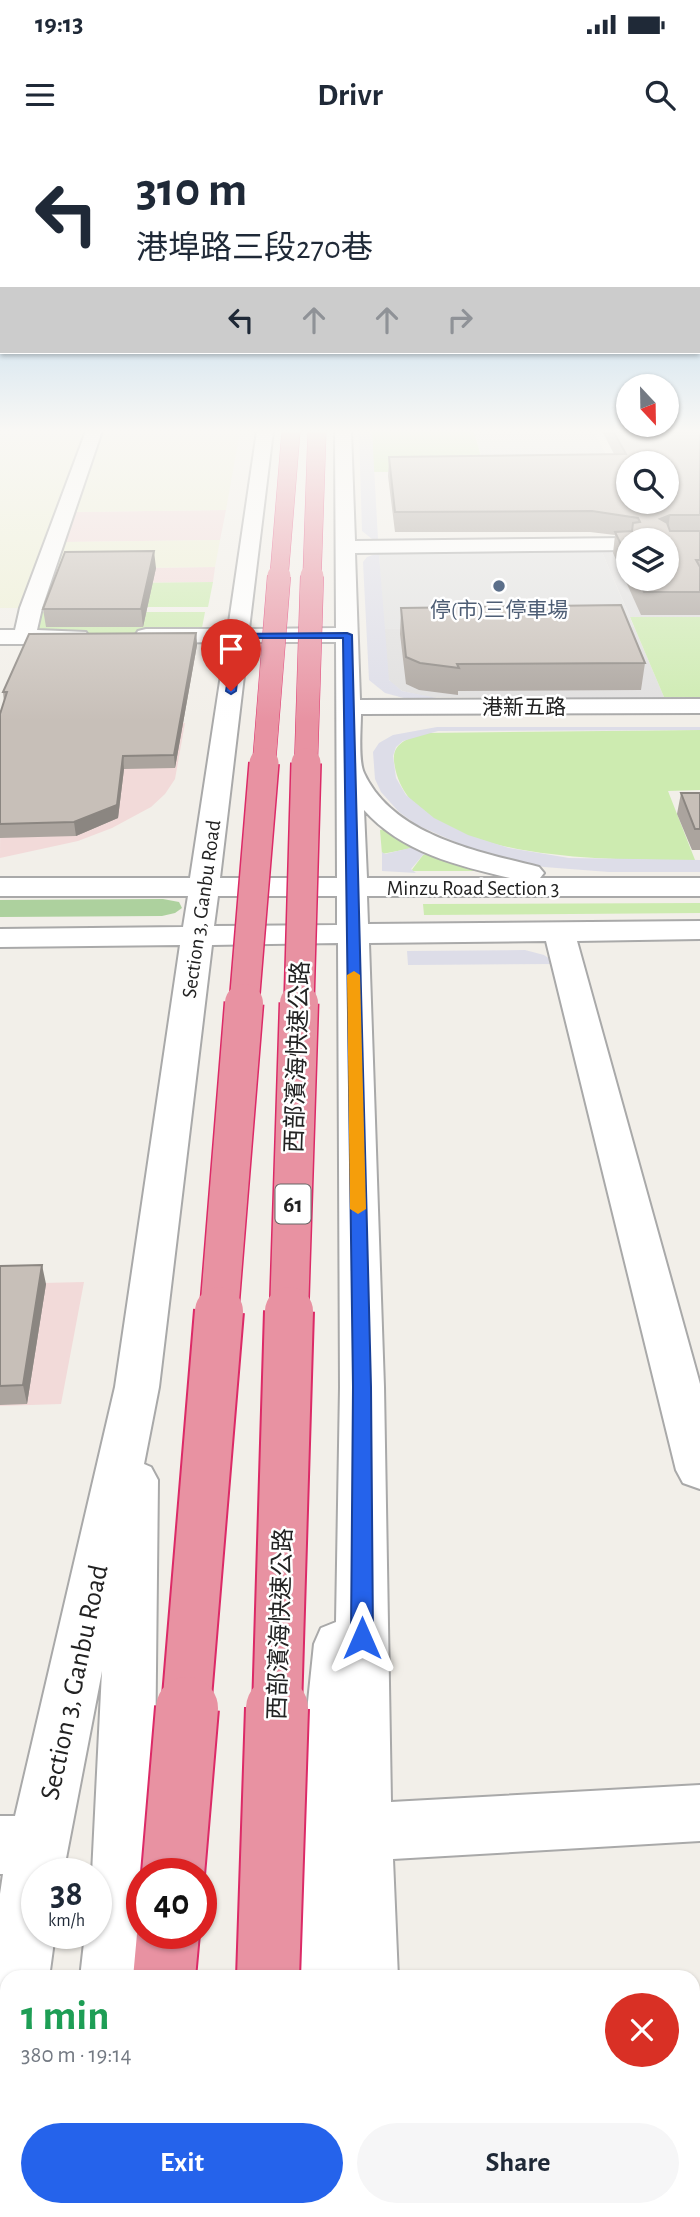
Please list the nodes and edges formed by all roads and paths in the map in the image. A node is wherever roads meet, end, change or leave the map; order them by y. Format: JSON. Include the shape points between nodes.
{"nodes":[{"id":1,"x":60,"y":528,"type":"edge"},
{"id":2,"x":252,"y":528,"type":"edge"},
{"id":3,"x":283,"y":528,"type":"edge"},
{"id":4,"x":314,"y":528,"type":"edge"},
{"id":5,"x":346,"y":528,"type":"edge"},
{"id":6,"x":616,"y":544,"type":"edge"},
{"id":7,"x":346,"y":547,"type":"junction"},
{"id":8,"x":347,"y":635,"type":"junction"},
{"id":9,"x":238,"y":636,"type":"junction"},
{"id":10,"x":0,"y":637,"type":"edge"},
{"id":11,"x":25,"y":637,"type":"junction"},
{"id":12,"x":700,"y":706,"type":"edge"},
{"id":13,"x":349,"y":715,"type":"junction"},
{"id":14,"x":700,"y":721,"type":"edge"},
{"id":15,"x":350,"y":772,"type":"junction"},
{"id":16,"x":204,"y":886,"type":"junction"},
{"id":17,"x":0,"y":887,"type":"edge"},
{"id":18,"x":625,"y":887,"type":"junction"},
{"id":19,"x":700,"y":887,"type":"edge"},
{"id":20,"x":352,"y":889,"type":"junction"},
{"id":21,"x":700,"y":930,"type":"edge"},
{"id":22,"x":559,"y":931,"type":"junction"},
{"id":23,"x":353,"y":932,"type":"junction"},
{"id":24,"x":197,"y":937,"type":"junction"},
{"id":25,"x":0,"y":938,"type":"edge"},
{"id":26,"x":137,"y":1387,"type":"junction"},
{"id":27,"x":362,"y":1387,"type":"junction"},
{"id":28,"x":700,"y":1470,"type":"edge"},
{"id":29,"x":700,"y":1813,"type":"edge"},
{"id":30,"x":362,"y":1832,"type":"junction"},
{"id":31,"x":19,"y":1845,"type":"edge"},
{"id":32,"x":174,"y":1858,"type":"edge"},
{"id":33,"x":167,"y":1949,"type":"edge"},
{"id":34,"x":17,"y":1970,"type":"edge"},
{"id":35,"x":112,"y":1970,"type":"edge"},
{"id":36,"x":165,"y":1970,"type":"edge"},
{"id":37,"x":268,"y":1970,"type":"edge"},
{"id":38,"x":321,"y":1970,"type":"edge"},
{"id":39,"x":368,"y":1970,"type":"edge"}],
"edges":[{"from":1,"to":11,"type":"street"},
{"from":2,"to":9,"type":"street","name":"Section 3, Ganbu Road"},
{"from":3,"to":32,"type":"highway","bridge":true},
{"from":4,"to":37,"type":"highway","name":"西部濱海快速公路","number":"61","bridge":true},
{"from":5,"to":7,"type":"street"},
{"from":6,"to":7,"type":"street"},
{"from":7,"to":8,"type":"street"},
{"from":8,"to":9,"type":"street"},
{"from":8,"to":13,"type":"street"},
{"from":9,"to":11,"type":"street"},
{"from":9,"to":16,"type":"street","name":"Section 3, Ganbu Road"},
{"from":10,"to":11,"type":"street"},
{"from":12,"to":13,"type":"street","name":"港新五路"},
{"from":13,"to":14,"type":"street","name":"港新五路"},
{"from":13,"to":15,"type":"street"},
{"from":15,"to":18,"type":"street","via":[[388,818],[436,846],[513,870]]},
{"from":15,"to":20,"type":"street"},
{"from":16,"to":17,"type":"street","name":"Minzu Road Section 3"},
{"from":16,"to":20,"type":"street","name":"Minzu Road Section 3"},
{"from":16,"to":24,"type":"street","name":"Section 3, Ganbu Road"},
{"from":18,"to":19,"type":"street","name":"Minzu Road Section 3"},
{"from":18,"to":20,"type":"street","name":"Minzu Road Section 3"},
{"from":20,"to":23,"type":"street"},
{"from":21,"to":22,"type":"street","name":"Minzu Road Section 3"},
{"from":22,"to":23,"type":"street","name":"Minzu Road Section 3"},
{"from":22,"to":28,"type":"street"},
{"from":23,"to":24,"type":"street","name":"Minzu Road Section 3"},
{"from":23,"to":27,"type":"street"},
{"from":24,"to":25,"type":"street","name":"Minzu Road Section 3"},
{"from":24,"to":26,"type":"street","name":"Section 3, Ganbu Road"},
{"from":26,"to":31,"type":"street","name":"Section 3, Ganbu Road"},
{"from":26,"to":35,"type":"street","name":"Section 3, Ganbu Road","via":[[124,1859]]},
{"from":27,"to":30,"type":"street"},
{"from":27,"to":38,"type":"street","via":[[321,1856]]},
{"from":29,"to":30,"type":"street"},
{"from":30,"to":39,"type":"street"},
{"from":31,"to":34,"type":"street","name":"Section 3, Ganbu Road"},
{"from":33,"to":36,"type":"highway"}]}
